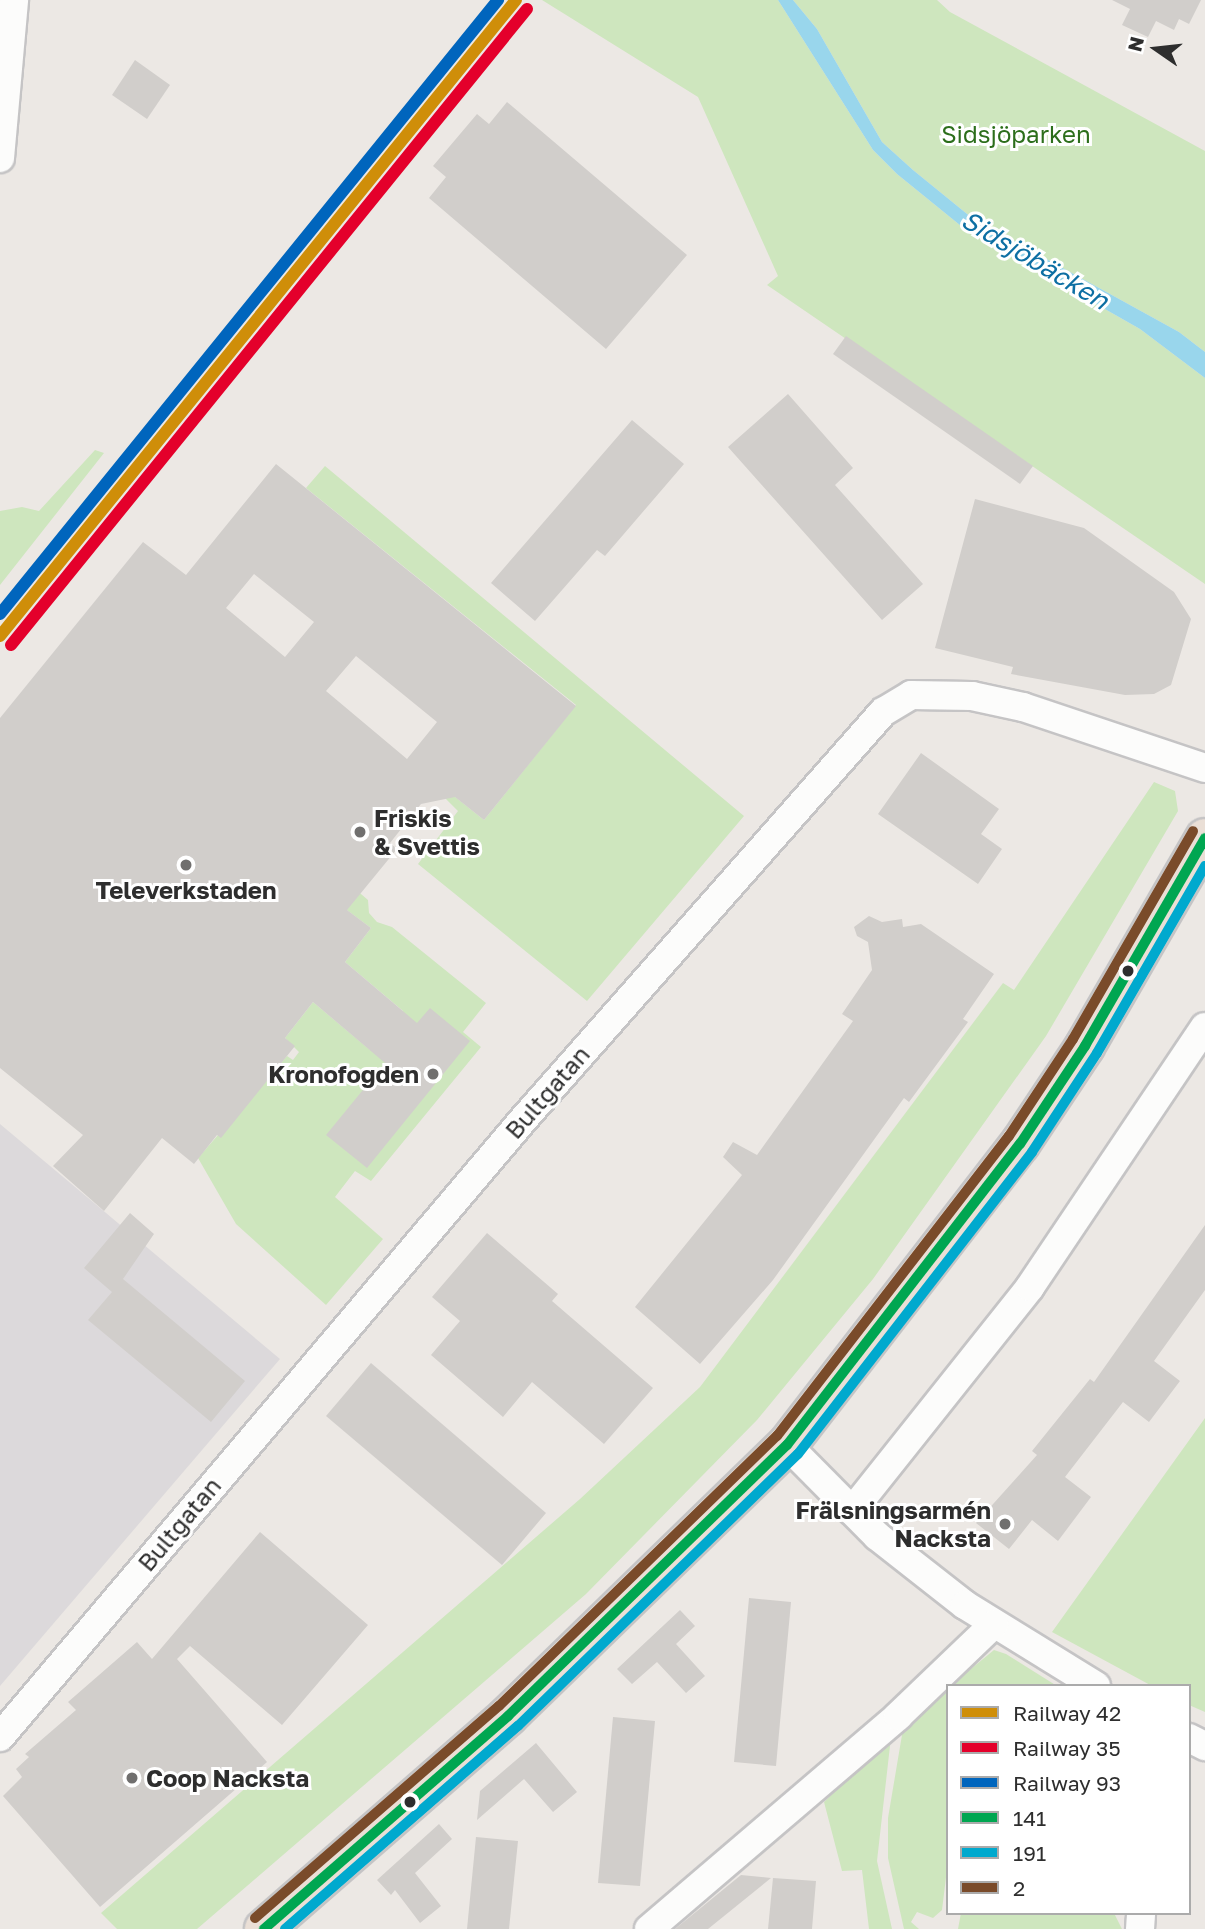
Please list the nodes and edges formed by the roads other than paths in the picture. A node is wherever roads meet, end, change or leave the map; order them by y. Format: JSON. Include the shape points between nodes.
{"nodes":[{"id":1,"x":14,"y":0,"type":"edge"},
{"id":2,"x":0,"y":158,"type":"edge"},
{"id":3,"x":1205,"y":768,"type":"edge"},
{"id":4,"x":1205,"y":838,"type":"edge"},
{"id":5,"x":1205,"y":1027,"type":"edge"},
{"id":6,"x":787,"y":1445,"type":"junction"},
{"id":7,"x":852,"y":1511,"type":"junction"},
{"id":8,"x":994,"y":1624,"type":"junction"},
{"id":9,"x":1093,"y":1684,"type":"edge"},
{"id":10,"x":0,"y":1737,"type":"edge"},
{"id":11,"x":264,"y":1929,"type":"edge"},
{"id":12,"x":649,"y":1929,"type":"edge"}],
"edges":[{"from":1,"to":2,"type":"street"},
{"from":3,"to":10,"type":"street","name":"Bultgatan","via":[[1023,707],[972,696],[911,695],[883,712],[522,1121]]},
{"from":4,"to":6,"type":"highway","via":[[1085,1046],[1020,1144]]},
{"from":5,"to":7,"type":"street","via":[[1030,1287]]},
{"from":6,"to":7,"type":"street"},
{"from":6,"to":11,"type":"highway","via":[[508,1717]]},
{"from":7,"to":8,"type":"street"},
{"from":8,"to":9,"type":"street"},
{"from":8,"to":12,"type":"street","via":[[898,1716]]}]}
